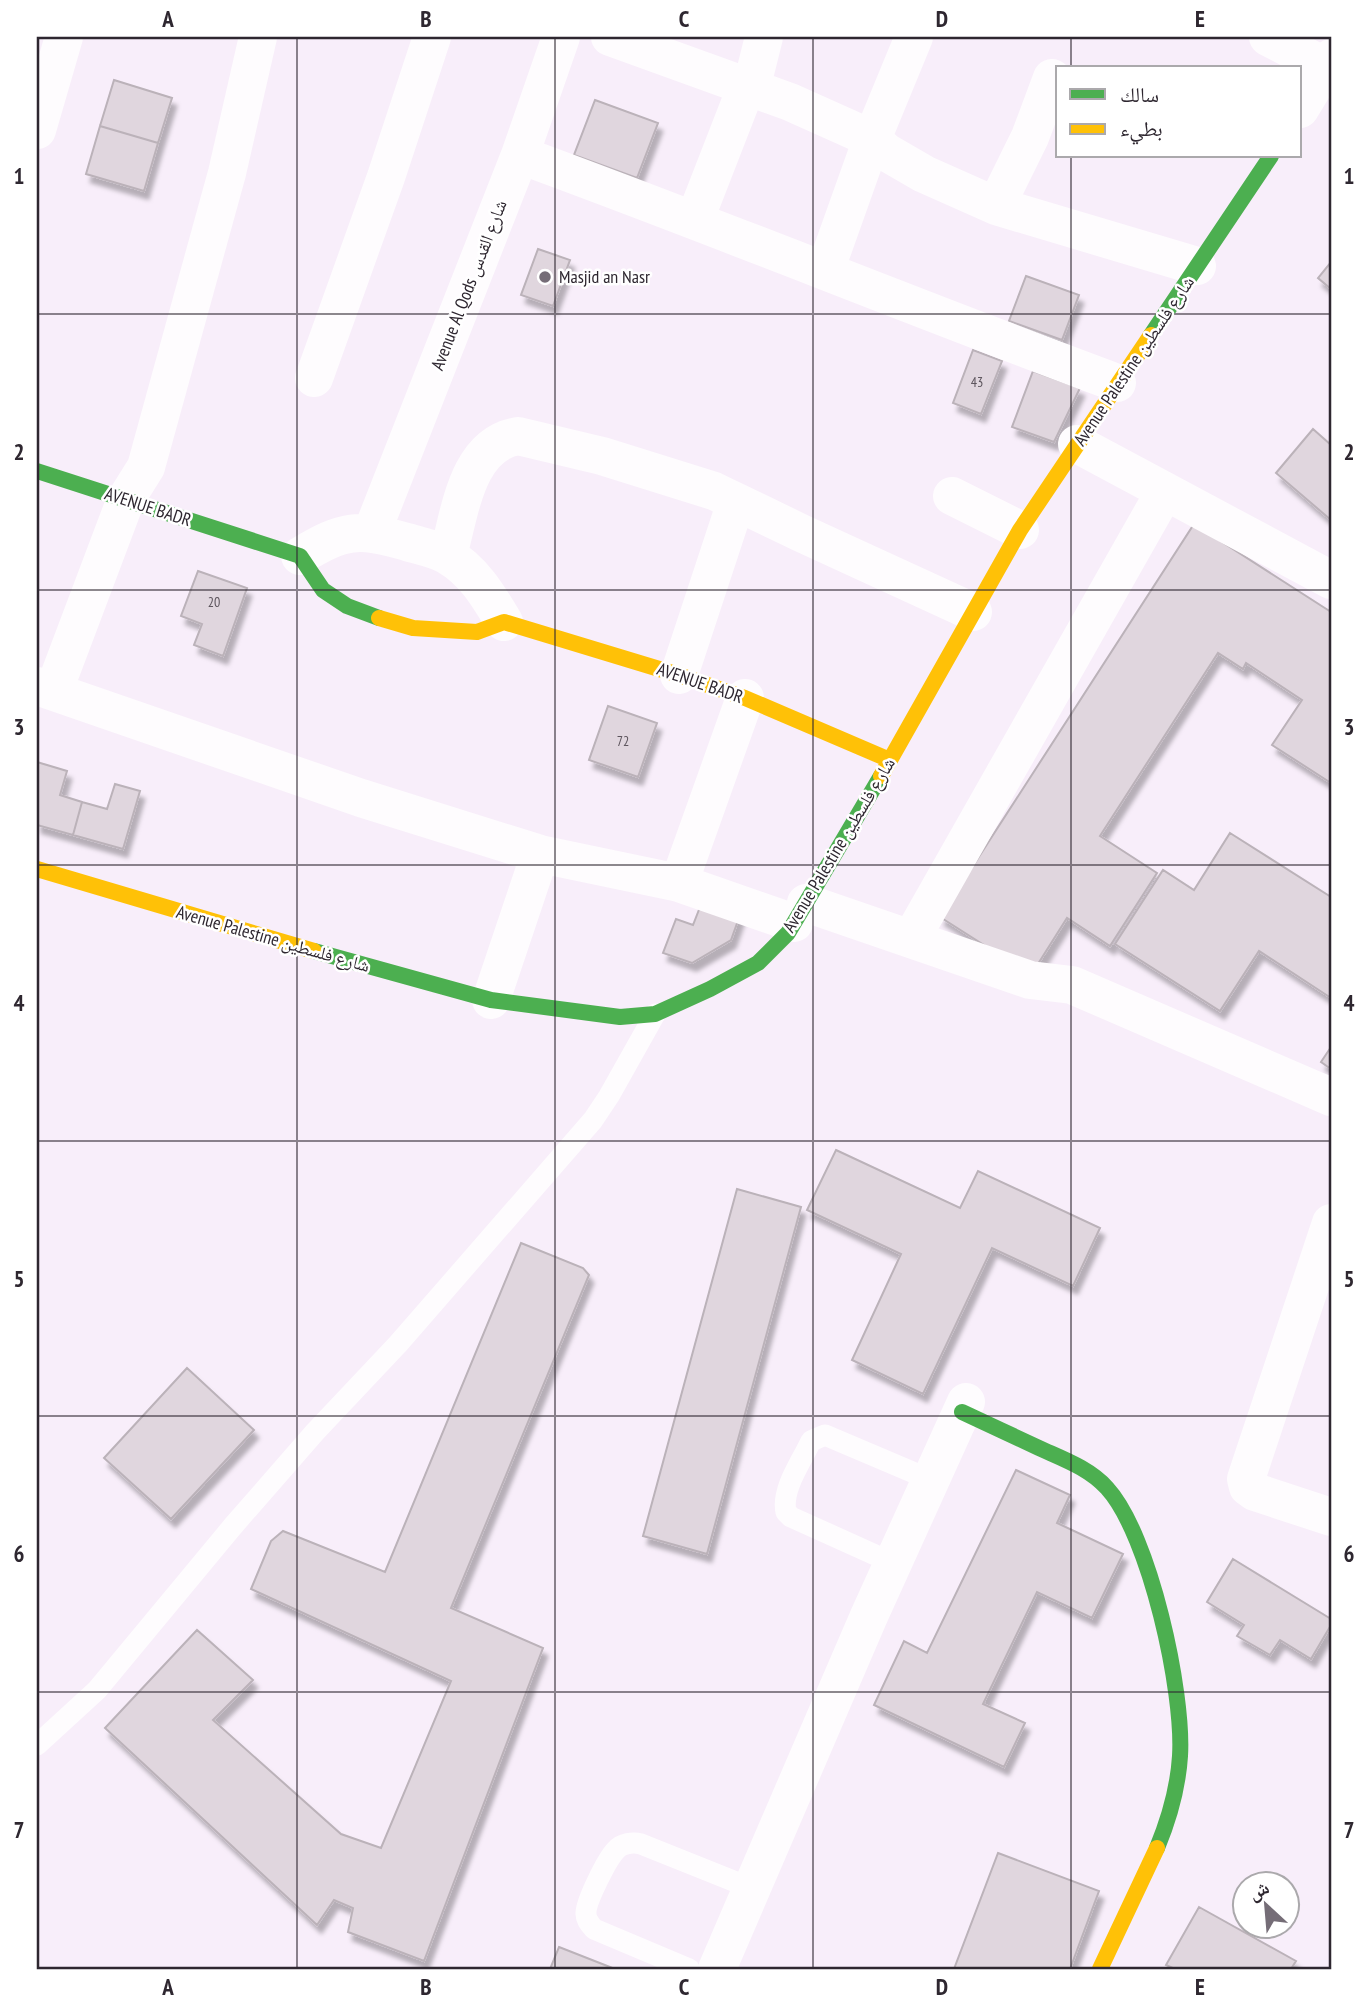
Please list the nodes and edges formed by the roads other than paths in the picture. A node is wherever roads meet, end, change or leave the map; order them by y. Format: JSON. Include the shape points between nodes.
{"nodes":[{"id":1,"x":64,"y":37,"type":"edge"},
{"id":2,"x":258,"y":37,"type":"edge"},
{"id":3,"x":432,"y":37,"type":"edge"},
{"id":4,"x":561,"y":37,"type":"edge"},
{"id":5,"x":610,"y":37,"type":"edge"},
{"id":6,"x":764,"y":37,"type":"edge"},
{"id":7,"x":914,"y":37,"type":"edge"},
{"id":8,"x":1268,"y":37,"type":"edge"},
{"id":9,"x":1329,"y":62,"type":"edge"},
{"id":10,"x":1052,"y":78,"type":"dead end"},
{"id":11,"x":44,"y":79,"type":"edge"},
{"id":12,"x":746,"y":88,"type":"junction"},
{"id":13,"x":1302,"y":105,"type":"edge"},
{"id":14,"x":37,"y":130,"type":"edge"},
{"id":15,"x":872,"y":139,"type":"junction"},
{"id":16,"x":520,"y":155,"type":"junction"},
{"id":17,"x":1264,"y":158,"type":"edge"},
{"id":18,"x":996,"y":206,"type":"junction"},
{"id":19,"x":695,"y":219,"type":"junction"},
{"id":20,"x":1197,"y":266,"type":"junction"},
{"id":21,"x":825,"y":271,"type":"junction"},
{"id":22,"x":314,"y":378,"type":"dead end"},
{"id":23,"x":1118,"y":383,"type":"junction"},
{"id":24,"x":1077,"y":444,"type":"junction"},
{"id":25,"x":37,"y":471,"type":"edge"},
{"id":26,"x":1165,"y":491,"type":"junction"},
{"id":27,"x":952,"y":496,"type":"dead end"},
{"id":28,"x":126,"y":499,"type":"junction"},
{"id":29,"x":736,"y":502,"type":"junction"},
{"id":30,"x":1020,"y":530,"type":"junction"},
{"id":31,"x":372,"y":532,"type":"junction"},
{"id":32,"x":448,"y":555,"type":"junction"},
{"id":33,"x":300,"y":556,"type":"junction"},
{"id":34,"x":1331,"y":580,"type":"edge"},
{"id":35,"x":974,"y":612,"type":"junction"},
{"id":36,"x":504,"y":622,"type":"junction"},
{"id":37,"x":679,"y":675,"type":"junction"},
{"id":38,"x":45,"y":688,"type":"edge"},
{"id":39,"x":745,"y":698,"type":"junction"},
{"id":40,"x":890,"y":760,"type":"junction"},
{"id":41,"x":540,"y":855,"type":"junction"},
{"id":42,"x":37,"y":869,"type":"edge"},
{"id":43,"x":679,"y":883,"type":"junction"},
{"id":44,"x":800,"y":913,"type":"junction"},
{"id":45,"x":911,"y":939,"type":"junction"},
{"id":46,"x":491,"y":1000,"type":"junction"},
{"id":47,"x":655,"y":1014,"type":"junction"},
{"id":48,"x":1331,"y":1097,"type":"edge"},
{"id":49,"x":1331,"y":1223,"type":"edge"},
{"id":50,"x":964,"y":1407,"type":"joint"},
{"id":51,"x":931,"y":1480,"type":"junction"},
{"id":52,"x":1331,"y":1517,"type":"edge"},
{"id":53,"x":893,"y":1563,"type":"junction"},
{"id":54,"x":37,"y":1745,"type":"edge"},
{"id":55,"x":751,"y":1888,"type":"junction"},
{"id":56,"x":689,"y":1969,"type":"edge"},
{"id":57,"x":717,"y":1969,"type":"edge"},
{"id":58,"x":1100,"y":1969,"type":"edge"}],
"edges":[{"from":1,"to":11,"type":"street"},
{"from":2,"to":28,"type":"street","via":[[227,173],[146,467]]},
{"from":3,"to":22,"type":"street"},
{"from":4,"to":16,"type":"street","name":"Avenue Al Qods شارع القدس"},
{"from":5,"to":12,"type":"street"},
{"from":6,"to":12,"type":"street"},
{"from":7,"to":15,"type":"street"},
{"from":8,"to":9,"type":"street"},
{"from":9,"to":13,"type":"street"},
{"from":10,"to":18,"type":"street"},
{"from":11,"to":14,"type":"street"},
{"from":12,"to":15,"type":"street","via":[[790,102]]},
{"from":12,"to":19,"type":"street"},
{"from":15,"to":18,"type":"street","via":[[924,174]]},
{"from":15,"to":21,"type":"street"},
{"from":16,"to":19,"type":"street"},
{"from":16,"to":31,"type":"street","name":"Avenue Al Qods شارع القدس"},
{"from":17,"to":20,"type":"street","name":"Avenue Palestine شارع فلسطين"},
{"from":18,"to":20,"type":"street"},
{"from":19,"to":21,"type":"street"},
{"from":20,"to":23,"type":"street","name":"Avenue Palestine شارع فلسطين"},
{"from":21,"to":23,"type":"street"},
{"from":23,"to":24,"type":"street","name":"Avenue Palestine شارع فلسطين"},
{"from":24,"to":26,"type":"street"},
{"from":24,"to":30,"type":"street","name":"Avenue Palestine شارع فلسطين"},
{"from":25,"to":28,"type":"street","name":"AVENUE BADR"},
{"from":26,"to":34,"type":"street"},
{"from":26,"to":45,"type":"street"},
{"from":27,"to":30,"type":"street"},
{"from":28,"to":33,"type":"street","name":"AVENUE BADR"},
{"from":28,"to":38,"type":"street"},
{"from":29,"to":32,"type":"street","via":[[602,456],[510,438],[487,451],[472,472]]},
{"from":29,"to":35,"type":"street"},
{"from":29,"to":37,"type":"street"},
{"from":30,"to":35,"type":"street","name":"Avenue Palestine شارع فلسطين"},
{"from":31,"to":32,"type":"street"},
{"from":31,"to":33,"type":"street","via":[[338,536]]},
{"from":32,"to":36,"type":"street","via":[[481,585]]},
{"from":33,"to":36,"type":"street","via":[[323,590],[347,606],[384,620],[422,629],[477,632]]},
{"from":35,"to":40,"type":"street","name":"Avenue Palestine شارع فلسطين"},
{"from":36,"to":37,"type":"street","name":"AVENUE BADR"},
{"from":37,"to":39,"type":"street","name":"AVENUE BADR"},
{"from":38,"to":41,"type":"street"},
{"from":39,"to":40,"type":"street","name":"AVENUE BADR"},
{"from":39,"to":43,"type":"street"},
{"from":40,"to":44,"type":"street","name":"Avenue Palestine شارع فلسطين"},
{"from":41,"to":43,"type":"street"},
{"from":41,"to":46,"type":"street"},
{"from":42,"to":46,"type":"street","name":"Avenue Palestine شارع فلسطين"},
{"from":43,"to":44,"type":"street"},
{"from":44,"to":45,"type":"street"},
{"from":44,"to":47,"type":"street","name":"Avenue Palestine شارع فلسطين","via":[[788,933],[758,963]]},
{"from":45,"to":48,"type":"street","via":[[1030,980],[1072,985]]},
{"from":46,"to":47,"type":"street","name":"Avenue Palestine شارع فلسطين","via":[[620,1017]]},
{"from":47,"to":54,"type":"lane","via":[[593,1120],[398,1345],[315,1432],[97,1690]]},
{"from":49,"to":52,"type":"street","via":[[1246,1479],[1255,1492]]},
{"from":50,"to":51,"type":"street"},
{"from":50,"to":58,"type":"street","via":[[1063,1458],[1108,1489],[1125,1513],[1140,1548],[1173,1662],[1180,1758],[1172,1803],[1160,1841]]},
{"from":51,"to":53,"type":"street"},
{"from":51,"to":53,"type":"lane","via":[[825,1435],[811,1441],[794,1477],[785,1499],[791,1517]]},
{"from":53,"to":55,"type":"street"},
{"from":55,"to":56,"type":"lane","via":[[641,1844],[629,1843],[615,1850],[586,1910],[590,1924]]},
{"from":55,"to":57,"type":"street"}]}
